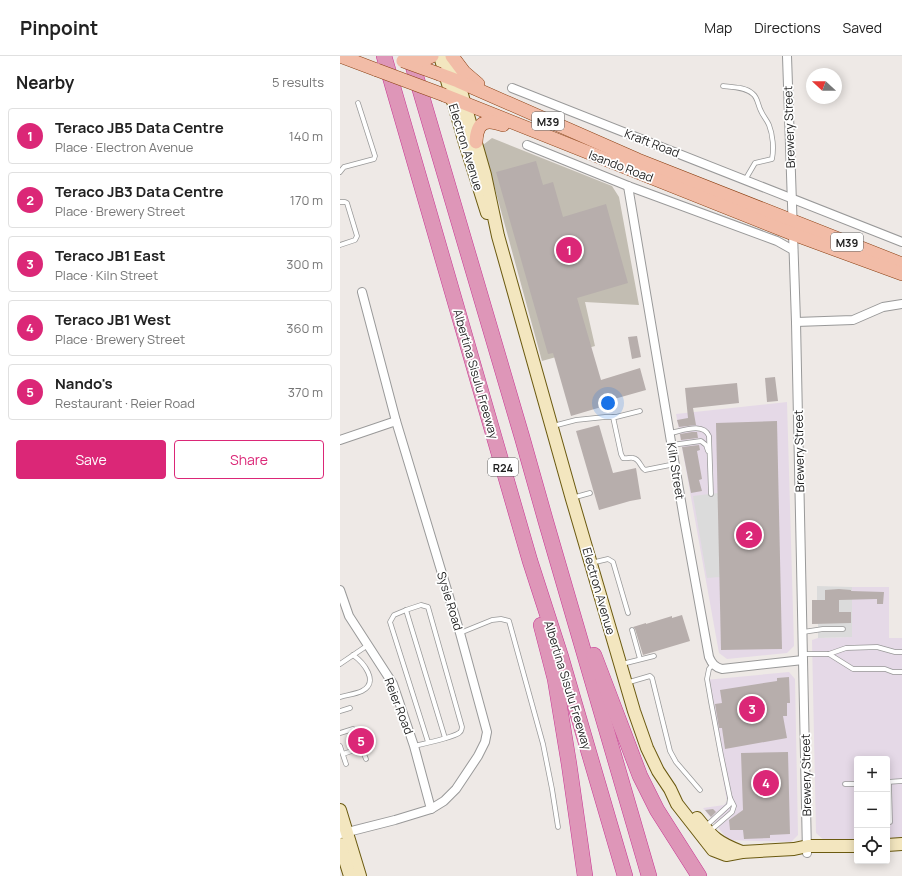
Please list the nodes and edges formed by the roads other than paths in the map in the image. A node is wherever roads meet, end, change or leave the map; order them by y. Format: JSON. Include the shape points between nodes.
{"nodes":[{"id":1,"x":340,"y":56,"type":"edge"},
{"id":2,"x":384,"y":56,"type":"edge"},
{"id":3,"x":390,"y":56,"type":"edge"},
{"id":4,"x":432,"y":56,"type":"edge"},
{"id":5,"x":440,"y":56,"type":"edge"},
{"id":6,"x":452,"y":56,"type":"edge"},
{"id":7,"x":787,"y":56,"type":"edge"},
{"id":8,"x":407,"y":58,"type":"edge"},
{"id":9,"x":442,"y":75,"type":"junction"},
{"id":10,"x":458,"y":81,"type":"junction"},
{"id":11,"x":723,"y":86,"type":"dead end"},
{"id":12,"x":512,"y":88,"type":"dead end"},
{"id":13,"x":448,"y":97,"type":"junction"},
{"id":14,"x":497,"y":97,"type":"junction"},
{"id":15,"x":358,"y":103,"type":"dead end"},
{"id":16,"x":464,"y":103,"type":"junction"},
{"id":17,"x":525,"y":129,"type":"junction"},
{"id":18,"x":476,"y":142,"type":"junction"},
{"id":19,"x":527,"y":145,"type":"dead end"},
{"id":20,"x":340,"y":172,"type":"edge"},
{"id":21,"x":745,"y":180,"type":"junction"},
{"id":22,"x":628,"y":186,"type":"junction"},
{"id":23,"x":791,"y":198,"type":"junction"},
{"id":24,"x":340,"y":202,"type":"edge"},
{"id":25,"x":793,"y":220,"type":"junction"},
{"id":26,"x":793,"y":234,"type":"junction"},
{"id":27,"x":498,"y":236,"type":"junction"},
{"id":28,"x":902,"y":242,"type":"edge"},
{"id":29,"x":340,"y":245,"type":"edge"},
{"id":30,"x":793,"y":250,"type":"junction"},
{"id":31,"x":902,"y":264,"type":"edge"},
{"id":32,"x":902,"y":274,"type":"edge"},
{"id":33,"x":362,"y":292,"type":"dead end"},
{"id":34,"x":902,"y":304,"type":"edge"},
{"id":35,"x":796,"y":322,"type":"junction"},
{"id":36,"x":640,"y":411,"type":"dead end"},
{"id":37,"x":613,"y":417,"type":"junction"},
{"id":38,"x":396,"y":421,"type":"junction"},
{"id":39,"x":552,"y":426,"type":"junction"},
{"id":40,"x":670,"y":433,"type":"junction"},
{"id":41,"x":340,"y":440,"type":"edge"},
{"id":42,"x":672,"y":445,"type":"junction"},
{"id":43,"x":709,"y":453,"type":"junction"},
{"id":44,"x":676,"y":464,"type":"junction"},
{"id":45,"x":590,"y":493,"type":"dead end"},
{"id":46,"x":711,"y":494,"type":"dead end"},
{"id":47,"x":572,"y":499,"type":"junction"},
{"id":48,"x":530,"y":562,"type":"junction"},
{"id":49,"x":591,"y":563,"type":"junction"},
{"id":50,"x":340,"y":590,"type":"edge"},
{"id":51,"x":567,"y":593,"type":"junction"},
{"id":52,"x":406,"y":610,"type":"junction"},
{"id":53,"x":628,"y":613,"type":"dead end"},
{"id":54,"x":843,"y":629,"type":"dead end"},
{"id":55,"x":632,"y":630,"type":"dead end"},
{"id":56,"x":803,"y":632,"type":"junction"},
{"id":57,"x":460,"y":633,"type":"junction"},
{"id":58,"x":368,"y":645,"type":"junction"},
{"id":59,"x":902,"y":652,"type":"edge"},
{"id":60,"x":830,"y":654,"type":"junction"},
{"id":61,"x":353,"y":655,"type":"junction"},
{"id":62,"x":654,"y":656,"type":"dead end"},
{"id":63,"x":803,"y":657,"type":"junction"},
{"id":64,"x":640,"y":659,"type":"junction"},
{"id":65,"x":340,"y":664,"type":"edge"},
{"id":66,"x":621,"y":664,"type":"junction"},
{"id":67,"x":713,"y":664,"type":"junction"},
{"id":68,"x":902,"y":672,"type":"edge"},
{"id":69,"x":626,"y":683,"type":"junction"},
{"id":70,"x":340,"y":697,"type":"edge"},
{"id":71,"x":350,"y":708,"type":"dead end"},
{"id":72,"x":340,"y":711,"type":"edge"},
{"id":73,"x":354,"y":729,"type":"dead end"},
{"id":74,"x":340,"y":734,"type":"edge"},
{"id":75,"x":445,"y":738,"type":"junction"},
{"id":76,"x":428,"y":742,"type":"junction"},
{"id":77,"x":372,"y":744,"type":"dead end"},
{"id":78,"x":340,"y":746,"type":"edge"},
{"id":79,"x":414,"y":746,"type":"junction"},
{"id":80,"x":361,"y":748,"type":"junction"},
{"id":81,"x":342,"y":754,"type":"junction"},
{"id":82,"x":366,"y":759,"type":"dead end"},
{"id":83,"x":346,"y":764,"type":"dead end"},
{"id":84,"x":902,"y":781,"type":"edge"},
{"id":85,"x":890,"y":782,"type":"edge"},
{"id":86,"x":845,"y":784,"type":"dead end"},
{"id":87,"x":854,"y":784,"type":"edge"},
{"id":88,"x":700,"y":790,"type":"dead end"},
{"id":89,"x":730,"y":798,"type":"junction"},
{"id":90,"x":431,"y":809,"type":"junction"},
{"id":91,"x":340,"y":810,"type":"edge"},
{"id":92,"x":558,"y":827,"type":"dead end"},
{"id":93,"x":705,"y":833,"type":"junction"},
{"id":94,"x":344,"y":834,"type":"edge"},
{"id":95,"x":340,"y":844,"type":"edge"},
{"id":96,"x":902,"y":844,"type":"edge"},
{"id":97,"x":890,"y":845,"type":"edge"},
{"id":98,"x":854,"y":846,"type":"edge"},
{"id":99,"x":808,"y":850,"type":"junction"},
{"id":100,"x":902,"y":852,"type":"edge"},
{"id":101,"x":854,"y":853,"type":"edge"},
{"id":102,"x":890,"y":853,"type":"edge"},
{"id":103,"x":350,"y":876,"type":"edge"},
{"id":104,"x":360,"y":876,"type":"edge"},
{"id":105,"x":585,"y":876,"type":"edge"},
{"id":106,"x":625,"y":876,"type":"edge"},
{"id":107,"x":649,"y":876,"type":"edge"},
{"id":108,"x":699,"y":876,"type":"edge"}],
"edges":[{"from":1,"to":13,"type":"main road","name":"Isando Road","number":"M39","bridge":true},
{"from":2,"to":48,"type":"highway","name":"Albertina Sisulu Freeway","number":"R24"},
{"from":3,"to":8,"type":"main road","name":"Isando Road","number":"M39"},
{"from":4,"to":8,"type":"main road","bridge":true,"via":[[424,60]]},
{"from":5,"to":9,"type":"main road","name":"Electron Avenue"},
{"from":6,"to":10,"type":"main road","name":"Electron Avenue"},
{"from":6,"to":14,"type":"main road","via":[[464,72]]},
{"from":7,"to":23,"type":"street","name":"Brewery Street"},
{"from":8,"to":9,"type":"main road","name":"Isando Road","number":"M39","bridge":true},
{"from":8,"to":51,"type":"highway","name":"Albertina Sisulu Freeway","number":"R24"},
{"from":9,"to":10,"type":"main road","name":"Isando Road","number":"M39"},
{"from":9,"to":13,"type":"main road","name":"Electron Avenue"},
{"from":10,"to":14,"type":"main road","name":"Isando Road","number":"M39"},
{"from":10,"to":16,"type":"main road","name":"Electron Avenue"},
{"from":11,"to":21,"type":"lane","via":[[754,94],[771,131],[772,159],[755,163]]},
{"from":12,"to":21,"type":"street","name":"Kraft Road"},
{"from":13,"to":16,"type":"main road","name":"Isando Road","number":"M39"},
{"from":13,"to":27,"type":"main road","name":"Electron Avenue","via":[[489,220]]},
{"from":14,"to":25,"type":"main road","name":"Isando Road","number":"M39","via":[[624,154]]},
{"from":15,"to":20,"type":"lane","via":[[375,156],[344,167]]},
{"from":16,"to":17,"type":"main road","name":"Isando Road","number":"M39"},
{"from":16,"to":18,"type":"main road","name":"Electron Avenue"},
{"from":17,"to":18,"type":"main road","via":[[518,130],[495,122],[484,123],[478,129]]},
{"from":17,"to":26,"type":"main road","name":"Isando Road","number":"M39"},
{"from":18,"to":27,"type":"main road","name":"Electron Avenue"},
{"from":19,"to":22,"type":"street"},
{"from":21,"to":23,"type":"street","name":"Kraft Road"},
{"from":22,"to":30,"type":"street","via":[[777,241]]},
{"from":22,"to":40,"type":"street","name":"Kiln Street"},
{"from":23,"to":25,"type":"street","name":"Brewery Street"},
{"from":23,"to":28,"type":"street"},
{"from":24,"to":29,"type":"lane","via":[[347,203],[357,236],[355,240]]},
{"from":25,"to":26,"type":"street","name":"Brewery Street"},
{"from":25,"to":31,"type":"main road","name":"Isando Road","number":"M39"},
{"from":26,"to":30,"type":"street","name":"Brewery Street"},
{"from":26,"to":32,"type":"main road","name":"Isando Road","number":"M39"},
{"from":27,"to":39,"type":"main road","name":"Electron Avenue"},
{"from":30,"to":35,"type":"street","name":"Brewery Street"},
{"from":33,"to":38,"type":"street","name":"Sysie Road"},
{"from":34,"to":35,"type":"street","via":[[883,307],[853,320]]},
{"from":35,"to":56,"type":"street","name":"Brewery Street"},
{"from":36,"to":37,"type":"lane"},
{"from":37,"to":39,"type":"lane","via":[[576,420]]},
{"from":37,"to":44,"type":"lane","via":[[623,458],[635,458],[645,470]]},
{"from":38,"to":41,"type":"street"},
{"from":38,"to":57,"type":"street","name":"Sysie Road"},
{"from":39,"to":47,"type":"main road","name":"Electron Avenue"},
{"from":40,"to":42,"type":"street","name":"Kiln Street"},
{"from":40,"to":43,"type":"lane","via":[[696,428],[705,430],[709,436]]},
{"from":42,"to":43,"type":"lane","via":[[701,441]]},
{"from":42,"to":44,"type":"street","name":"Kiln Street"},
{"from":43,"to":46,"type":"lane"},
{"from":44,"to":67,"type":"street","name":"Kiln Street","via":[[707,653]]},
{"from":45,"to":47,"type":"lane"},
{"from":47,"to":49,"type":"main road","name":"Electron Avenue"},
{"from":48,"to":105,"type":"highway","via":[[530,582],[555,679]]},
{"from":48,"to":106,"type":"highway","name":"Albertina Sisulu Freeway","number":"R24","via":[[561,657]]},
{"from":49,"to":53,"type":"lane","via":[[608,560],[613,562]]},
{"from":49,"to":66,"type":"main road","name":"Electron Avenue"},
{"from":50,"to":58,"type":"street","name":"Reier Road","via":[[346,611]]},
{"from":51,"to":107,"type":"highway","name":"Albertina Sisulu Freeway","number":"R24"},
{"from":51,"to":108,"type":"highway","via":[[588,640],[640,776]]},
{"from":52,"to":75,"type":"lane"},
{"from":52,"to":75,"type":"lane","via":[[421,605],[428,607],[462,722],[458,734]]},
{"from":52,"to":76,"type":"lane","via":[[394,615],[390,622]]},
{"from":54,"to":56,"type":"lane"},
{"from":55,"to":64,"type":"lane"},
{"from":56,"to":63,"type":"street","name":"Brewery Street"},
{"from":57,"to":90,"type":"street","name":"Sysie Road","via":[[487,737],[456,789]]},
{"from":57,"to":92,"type":"lane","via":[[492,620],[509,621],[543,744]]},
{"from":58,"to":61,"type":"lane"},
{"from":58,"to":79,"type":"street","name":"Reier Road","via":[[393,684]]},
{"from":59,"to":60,"type":"lane","via":[[877,647],[846,648]]},
{"from":60,"to":63,"type":"lane"},
{"from":60,"to":68,"type":"lane","via":[[853,669]]},
{"from":61,"to":65,"type":"lane"},
{"from":61,"to":70,"type":"lane","via":[[360,660],[371,677],[369,684],[362,691]]},
{"from":62,"to":64,"type":"lane"},
{"from":63,"to":67,"type":"street","via":[[727,669]]},
{"from":63,"to":99,"type":"street","name":"Brewery Street"},
{"from":64,"to":66,"type":"lane"},
{"from":66,"to":69,"type":"main road","name":"Electron Avenue"},
{"from":67,"to":89,"type":"lane","via":[[707,679]]},
{"from":69,"to":88,"type":"lane","via":[[644,677],[652,678],[670,751]]},
{"from":69,"to":93,"type":"main road","name":"Electron Avenue","via":[[647,748],[658,771],[677,804]]},
{"from":71,"to":72,"type":"lane"},
{"from":73,"to":74,"type":"lane"},
{"from":75,"to":76,"type":"lane"},
{"from":76,"to":79,"type":"lane"},
{"from":77,"to":80,"type":"lane"},
{"from":78,"to":81,"type":"lane"},
{"from":79,"to":90,"type":"street","name":"Reier Road"},
{"from":80,"to":81,"type":"lane"},
{"from":80,"to":82,"type":"lane"},
{"from":81,"to":83,"type":"lane"},
{"from":84,"to":85,"type":"lane"},
{"from":86,"to":87,"type":"lane"},
{"from":89,"to":93,"type":"lane","via":[[729,805]]},
{"from":89,"to":93,"type":"lane","via":[[734,806],[732,812]]},
{"from":90,"to":94,"type":"street","name":"Sysie Road"},
{"from":91,"to":94,"type":"main road"},
{"from":93,"to":99,"type":"main road","name":"Electron Avenue","via":[[713,850],[726,855],[742,852]]},
{"from":94,"to":104,"type":"main road"},
{"from":95,"to":103,"type":"main road"},
{"from":96,"to":97,"type":"main road"},
{"from":98,"to":99,"type":"main road","name":"Electron Avenue"},
{"from":99,"to":101,"type":"main road","name":"Electron Avenue"},
{"from":100,"to":102,"type":"main road"}]}
